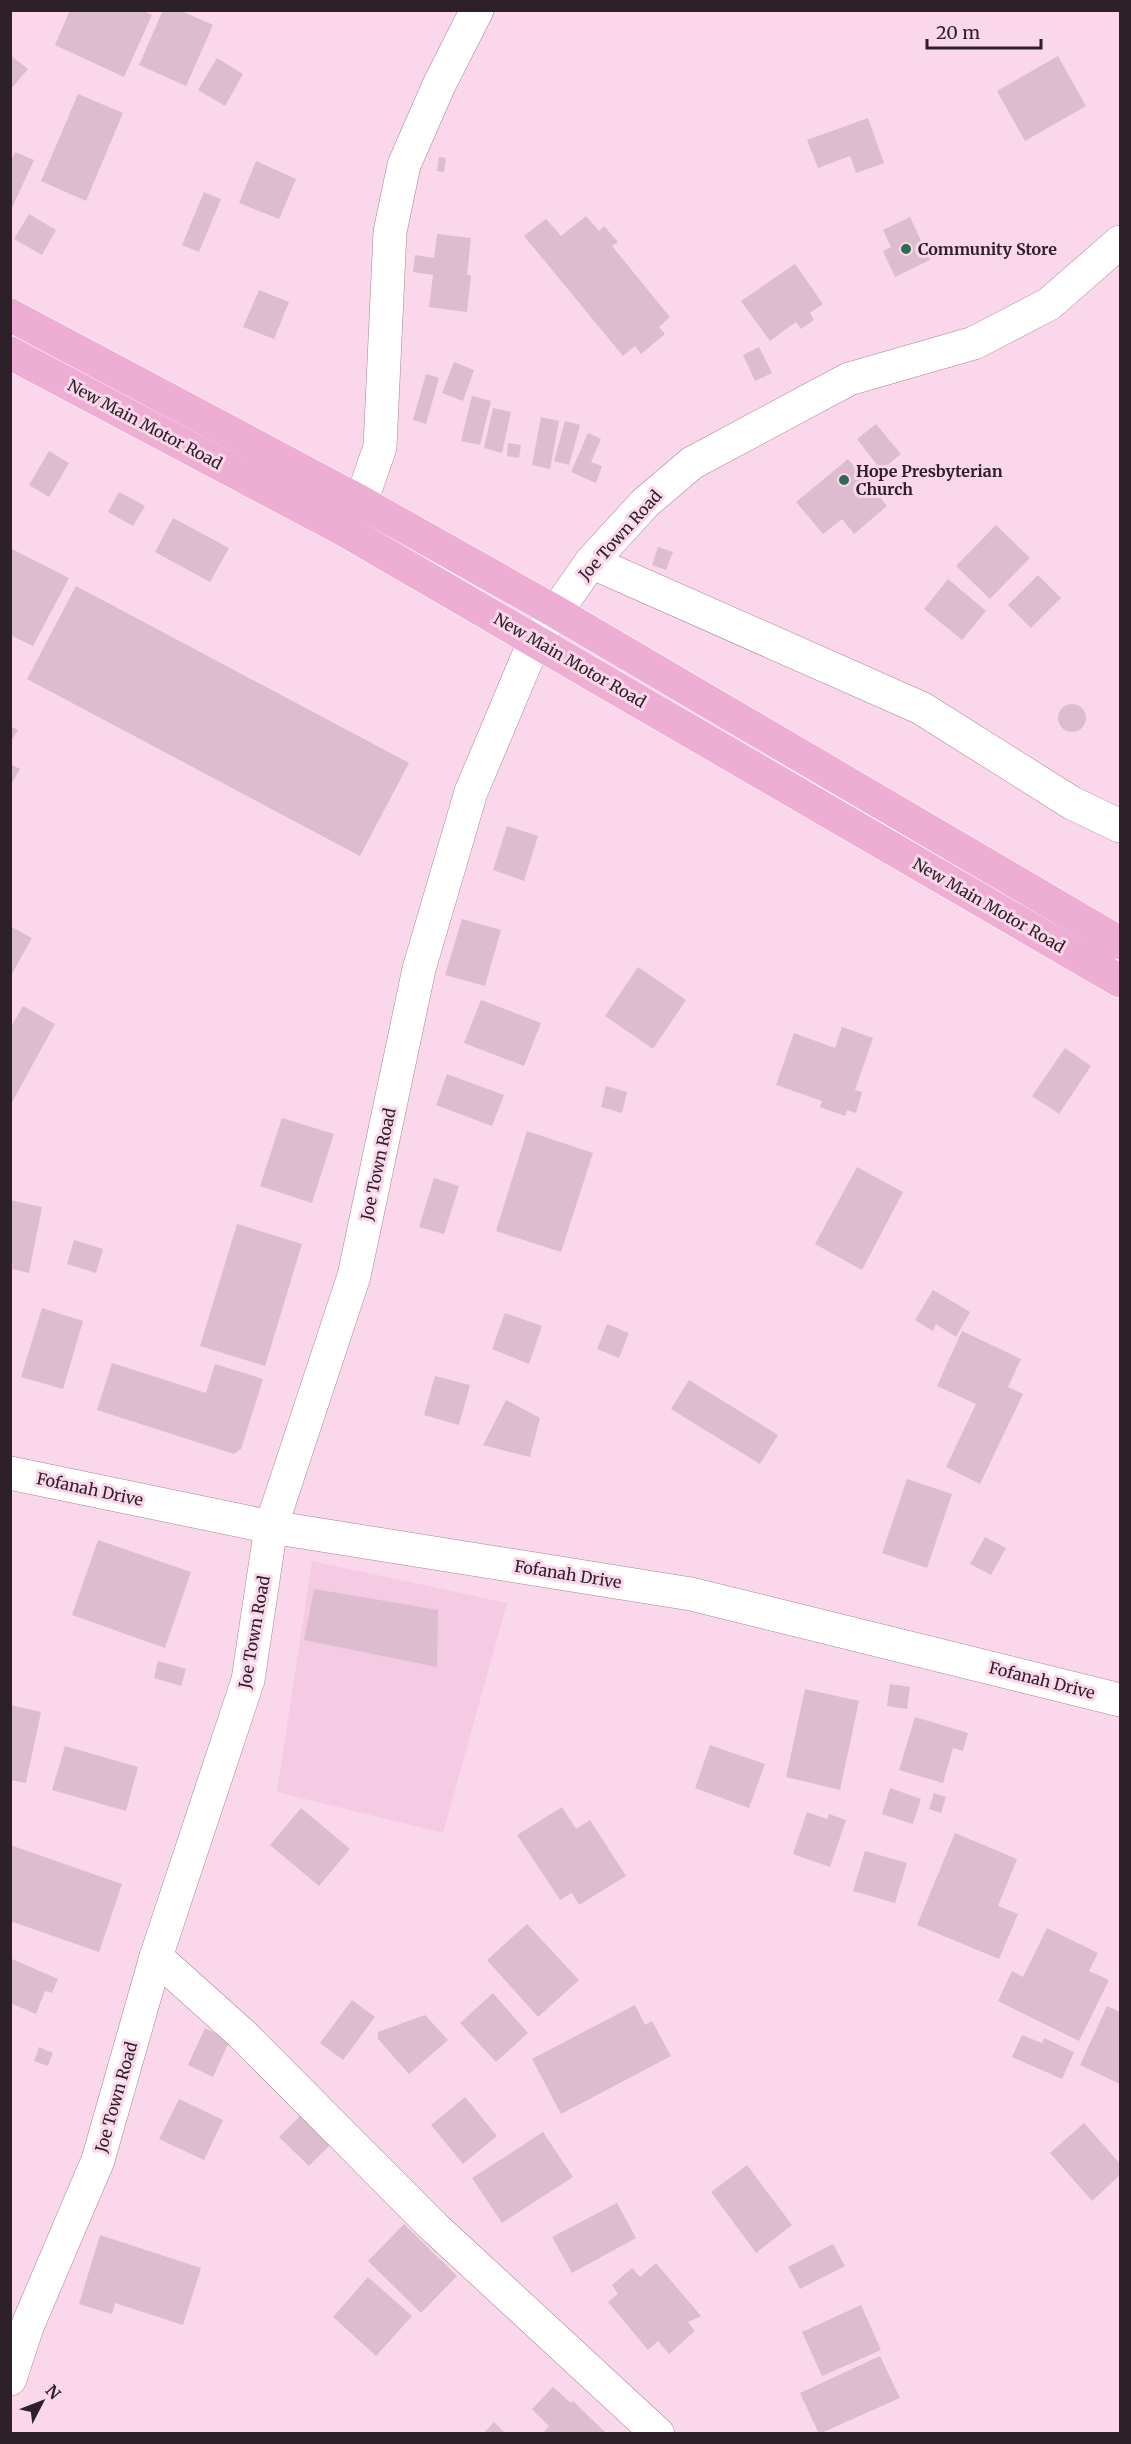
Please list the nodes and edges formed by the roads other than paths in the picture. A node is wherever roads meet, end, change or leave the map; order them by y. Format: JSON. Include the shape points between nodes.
{"nodes":[{"id":1,"x":477,"y":10,"type":"edge"},
{"id":2,"x":1120,"y":242,"type":"edge"},
{"id":3,"x":10,"y":315,"type":"edge"},
{"id":4,"x":10,"y":353,"type":"edge"},
{"id":5,"x":361,"y":502,"type":"junction"},
{"id":6,"x":591,"y":562,"type":"junction"},
{"id":7,"x":556,"y":612,"type":"junction"},
{"id":8,"x":535,"y":640,"type":"junction"},
{"id":9,"x":1120,"y":826,"type":"edge"},
{"id":10,"x":1120,"y":943,"type":"edge"},
{"id":11,"x":1120,"y":981,"type":"edge"},
{"id":12,"x":10,"y":1473,"type":"edge"},
{"id":13,"x":271,"y":1527,"type":"junction"},
{"id":14,"x":1120,"y":1700,"type":"edge"},
{"id":15,"x":156,"y":1957,"type":"junction"},
{"id":16,"x":10,"y":2379,"type":"edge"},
{"id":17,"x":658,"y":2433,"type":"edge"}],
"edges":[{"from":1,"to":5,"type":"street","via":[[404,165],[390,232],[380,447]]},
{"from":2,"to":6,"type":"street","name":"Joe Town Road","via":[[1049,304],[974,343],[849,379],[692,463],[645,503]]},
{"from":3,"to":5,"type":"highway","name":"New Main Motor Road"},
{"from":4,"to":8,"type":"highway","name":"New Main Motor Road","via":[[344,530]]},
{"from":5,"to":7,"type":"highway","name":"New Main Motor Road"},
{"from":6,"to":7,"type":"street","name":"Joe Town Road"},
{"from":6,"to":9,"type":"street","via":[[921,708],[1072,803]]},
{"from":7,"to":8,"type":"street","name":"Joe Town Road"},
{"from":7,"to":10,"type":"highway","name":"New Main Motor Road"},
{"from":8,"to":11,"type":"highway","name":"New Main Motor Road"},
{"from":8,"to":13,"type":"street","name":"Joe Town Road","via":[[471,792],[419,969],[354,1276]]},
{"from":12,"to":13,"type":"street","name":"Fofanah Drive"},
{"from":13,"to":14,"type":"street","name":"Fofanah Drive","via":[[691,1594]]},
{"from":13,"to":15,"type":"street","name":"Joe Town Road","via":[[248,1680]]},
{"from":15,"to":16,"type":"street","name":"Joe Town Road","via":[[98,2160],[27,2327]]},
{"from":15,"to":17,"type":"street","via":[[242,2034],[434,2227]]}]}
